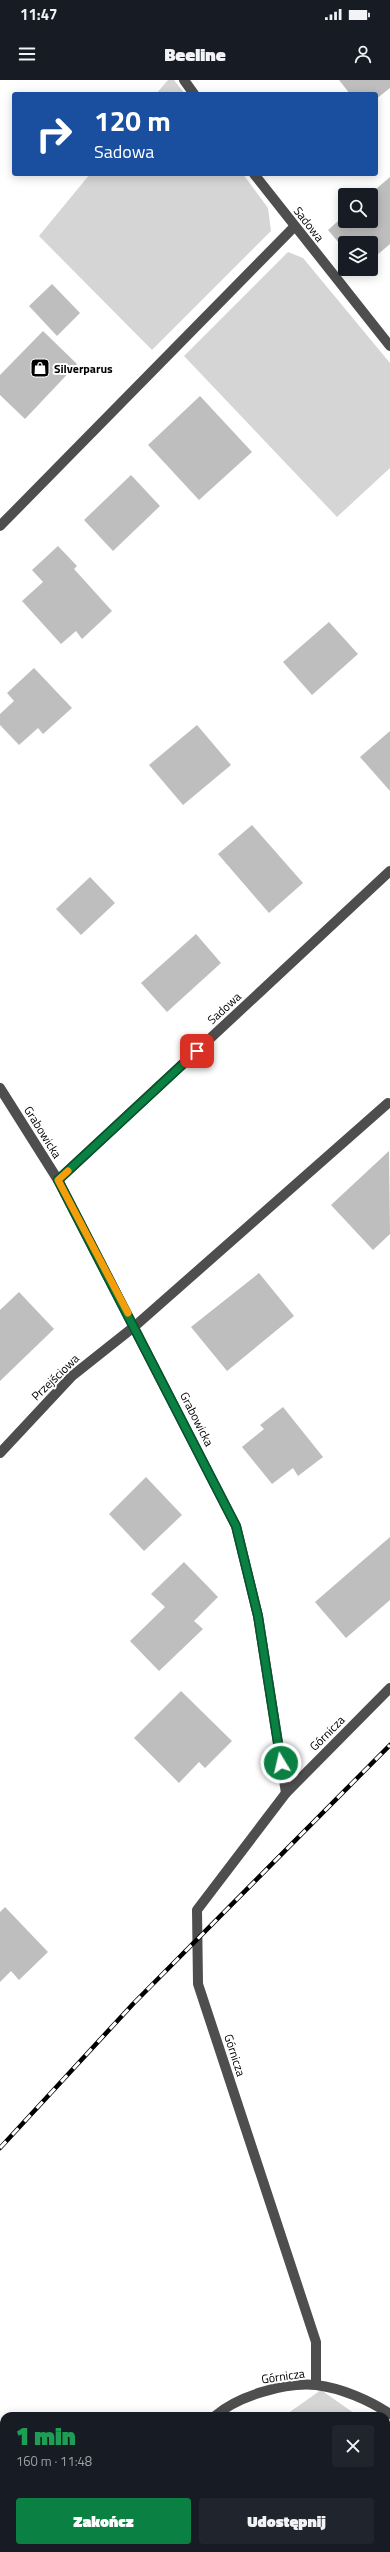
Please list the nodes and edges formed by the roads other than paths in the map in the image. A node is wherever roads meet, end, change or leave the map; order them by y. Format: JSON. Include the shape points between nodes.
{"nodes":[{"id":1,"x":184,"y":80,"type":"edge"},
{"id":2,"x":193,"y":92,"type":"edge"},
{"id":3,"x":256,"y":176,"type":"edge"},
{"id":4,"x":294,"y":227,"type":"junction"},
{"id":5,"x":390,"y":346,"type":"edge"},
{"id":6,"x":0,"y":526,"type":"edge"},
{"id":7,"x":390,"y":871,"type":"edge"},
{"id":8,"x":0,"y":1088,"type":"edge"},
{"id":9,"x":388,"y":1103,"type":"dead end"},
{"id":10,"x":58,"y":1180,"type":"junction"},
{"id":11,"x":135,"y":1326,"type":"junction"},
{"id":12,"x":0,"y":1453,"type":"edge"},
{"id":13,"x":390,"y":1688,"type":"edge"},
{"id":14,"x":286,"y":1793,"type":"junction"},
{"id":15,"x":316,"y":2385,"type":"junction"},
{"id":16,"x":222,"y":2412,"type":"edge"},
{"id":17,"x":386,"y":2412,"type":"edge"}],
"edges":[{"from":1,"to":2,"type":"street"},
{"from":3,"to":4,"type":"street","name":"Sadowa"},
{"from":4,"to":5,"type":"street","name":"Sadowa"},
{"from":4,"to":6,"type":"street"},
{"from":7,"to":10,"type":"street","name":"Sadowa"},
{"from":8,"to":10,"type":"street","name":"Grabowicka"},
{"from":9,"to":11,"type":"street","name":"Przejściowa"},
{"from":10,"to":11,"type":"street","name":"Grabowicka"},
{"from":11,"to":12,"type":"street","name":"Przejściowa","via":[[72,1376]]},
{"from":11,"to":14,"type":"street","name":"Grabowicka","via":[[236,1526],[258,1616]]},
{"from":13,"to":14,"type":"street","name":"Górnicza"},
{"from":14,"to":15,"type":"street","name":"Górnicza","via":[[197,1910],[198,1984],[316,2342]]},
{"from":15,"to":16,"type":"street","name":"Górnicza","via":[[285,2387],[254,2394]]},
{"from":15,"to":17,"type":"street","via":[[353,2395]]}]}
